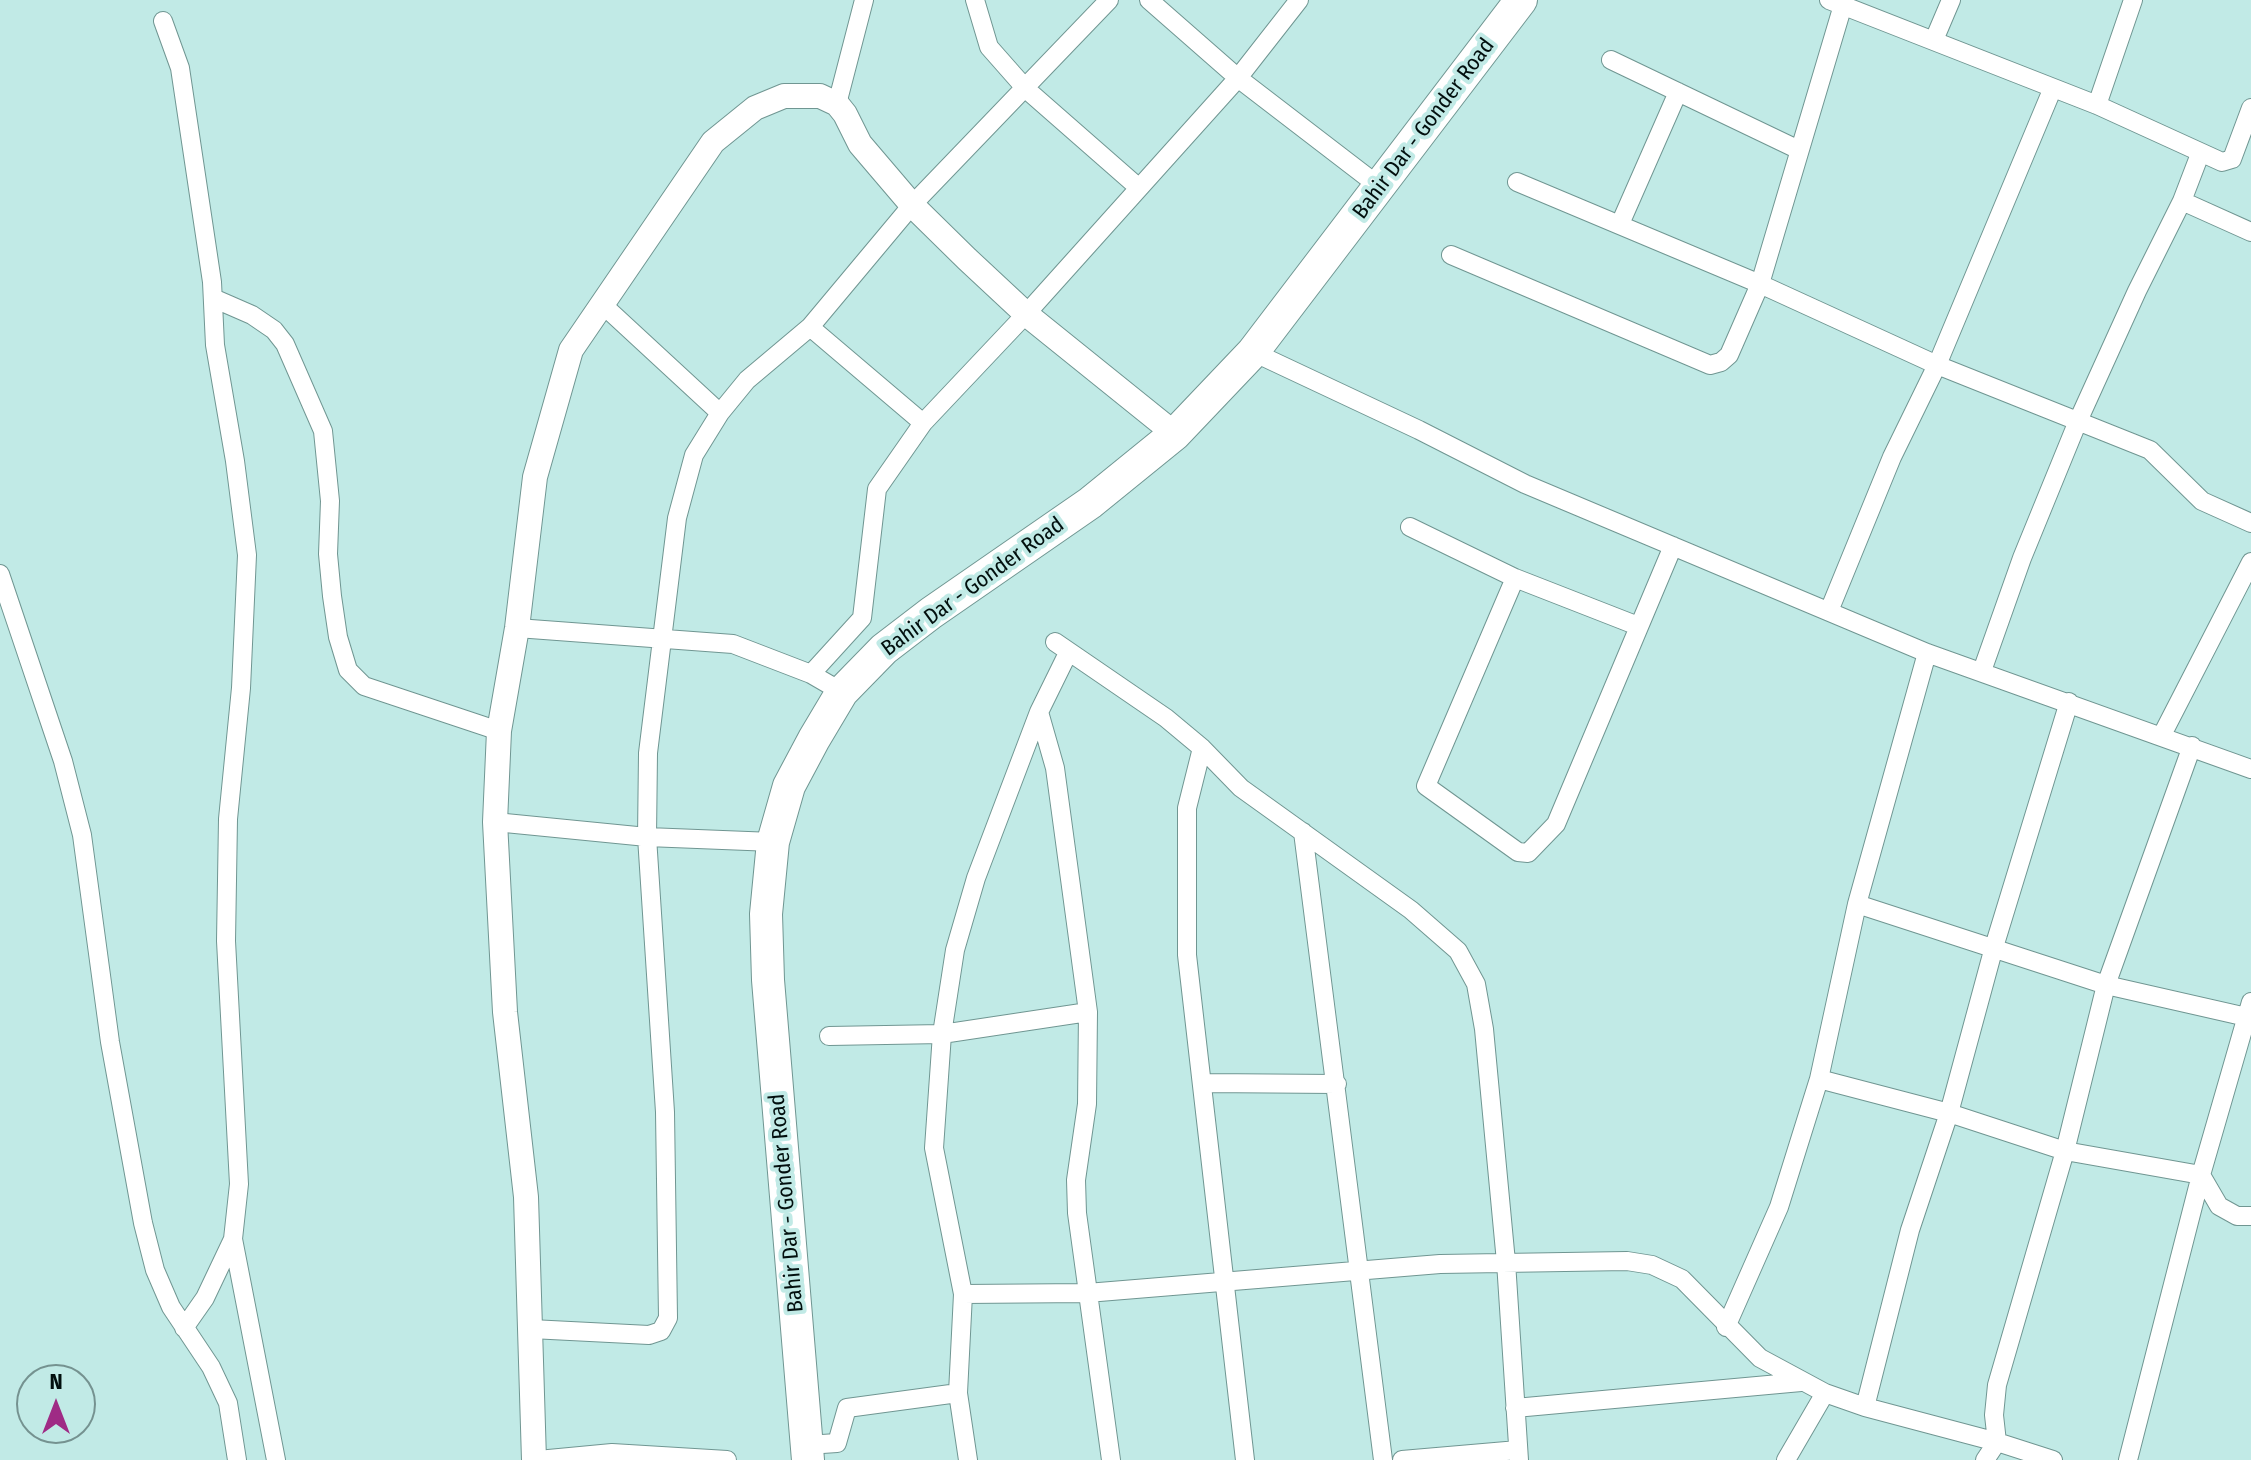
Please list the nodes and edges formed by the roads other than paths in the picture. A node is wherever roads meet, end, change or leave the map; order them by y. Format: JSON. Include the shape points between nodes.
{"nodes":[{"id":1,"x":864,"y":0,"type":"edge"},
{"id":2,"x":975,"y":0,"type":"edge"},
{"id":3,"x":1109,"y":0,"type":"edge"},
{"id":4,"x":1149,"y":0,"type":"edge"},
{"id":5,"x":1299,"y":0,"type":"edge"},
{"id":6,"x":1521,"y":0,"type":"edge"},
{"id":7,"x":1951,"y":0,"type":"edge"},
{"id":8,"x":2133,"y":0,"type":"edge"},
{"id":9,"x":1836,"y":2,"type":"edge"},
{"id":10,"x":163,"y":21,"type":"dead end"},
{"id":11,"x":1934,"y":40,"type":"junction"},
{"id":12,"x":1611,"y":60,"type":"dead end"},
{"id":13,"x":1238,"y":78,"type":"junction"},
{"id":14,"x":1026,"y":89,"type":"junction"},
{"id":15,"x":2052,"y":90,"type":"junction"},
{"id":16,"x":1678,"y":92,"type":"junction"},
{"id":17,"x":837,"y":104,"type":"junction"},
{"id":18,"x":2097,"y":105,"type":"junction"},
{"id":19,"x":2251,"y":108,"type":"edge"},
{"id":20,"x":1799,"y":150,"type":"junction"},
{"id":21,"x":2200,"y":154,"type":"junction"},
{"id":22,"x":1517,"y":182,"type":"dead end"},
{"id":23,"x":1380,"y":187,"type":"junction"},
{"id":24,"x":1139,"y":188,"type":"junction"},
{"id":25,"x":2182,"y":201,"type":"junction"},
{"id":26,"x":912,"y":205,"type":"junction"},
{"id":27,"x":1620,"y":224,"type":"junction"},
{"id":28,"x":2251,"y":232,"type":"edge"},
{"id":29,"x":1451,"y":255,"type":"dead end"},
{"id":30,"x":1760,"y":284,"type":"junction"},
{"id":31,"x":213,"y":298,"type":"junction"},
{"id":32,"x":602,"y":304,"type":"junction"},
{"id":33,"x":1026,"y":314,"type":"junction"},
{"id":34,"x":810,"y":327,"type":"junction"},
{"id":35,"x":1253,"y":352,"type":"junction"},
{"id":36,"x":1937,"y":365,"type":"junction"},
{"id":37,"x":720,"y":413,"type":"junction"},
{"id":38,"x":2078,"y":421,"type":"junction"},
{"id":39,"x":923,"y":423,"type":"junction"},
{"id":40,"x":1175,"y":434,"type":"junction"},
{"id":41,"x":2251,"y":523,"type":"edge"},
{"id":42,"x":1410,"y":527,"type":"dead end"},
{"id":43,"x":1673,"y":546,"type":"junction"},
{"id":44,"x":2251,"y":562,"type":"edge"},
{"id":45,"x":0,"y":574,"type":"edge"},
{"id":46,"x":1515,"y":578,"type":"junction"},
{"id":47,"x":1829,"y":611,"type":"junction"},
{"id":48,"x":1638,"y":626,"type":"junction"},
{"id":49,"x":517,"y":628,"type":"junction"},
{"id":50,"x":664,"y":638,"type":"junction"},
{"id":51,"x":1927,"y":653,"type":"junction"},
{"id":52,"x":1982,"y":671,"type":"junction"},
{"id":53,"x":811,"y":674,"type":"junction"},
{"id":54,"x":842,"y":692,"type":"junction"},
{"id":55,"x":2069,"y":702,"type":"junction"},
{"id":56,"x":1039,"y":712,"type":"junction"},
{"id":57,"x":499,"y":731,"type":"junction"},
{"id":58,"x":2162,"y":735,"type":"junction"},
{"id":59,"x":2192,"y":746,"type":"junction"},
{"id":60,"x":1202,"y":748,"type":"junction"},
{"id":61,"x":2251,"y":769,"type":"edge"},
{"id":62,"x":495,"y":822,"type":"junction"},
{"id":63,"x":1303,"y":832,"type":"junction"},
{"id":64,"x":647,"y":837,"type":"junction"},
{"id":65,"x":773,"y":842,"type":"junction"},
{"id":66,"x":1857,"y":904,"type":"junction"},
{"id":67,"x":1994,"y":947,"type":"junction"},
{"id":68,"x":2106,"y":985,"type":"junction"},
{"id":69,"x":1088,"y":1012,"type":"junction"},
{"id":70,"x":2250,"y":1012,"type":"edge"},
{"id":71,"x":942,"y":1034,"type":"junction"},
{"id":72,"x":829,"y":1036,"type":"dead end"},
{"id":73,"x":1819,"y":1079,"type":"junction"},
{"id":74,"x":1203,"y":1083,"type":"junction"},
{"id":75,"x":1337,"y":1084,"type":"junction"},
{"id":76,"x":1949,"y":1113,"type":"junction"},
{"id":77,"x":2065,"y":1151,"type":"junction"},
{"id":78,"x":2201,"y":1175,"type":"junction"},
{"id":79,"x":2251,"y":1216,"type":"edge"},
{"id":80,"x":233,"y":1239,"type":"junction"},
{"id":81,"x":1506,"y":1262,"type":"junction"},
{"id":82,"x":1358,"y":1272,"type":"junction"},
{"id":83,"x":1224,"y":1281,"type":"junction"},
{"id":84,"x":1087,"y":1293,"type":"junction"},
{"id":85,"x":963,"y":1294,"type":"junction"},
{"id":86,"x":1726,"y":1327,"type":"junction"},
{"id":87,"x":184,"y":1328,"type":"junction"},
{"id":88,"x":531,"y":1329,"type":"junction"},
{"id":89,"x":1801,"y":1382,"type":"junction"},
{"id":90,"x":958,"y":1393,"type":"junction"},
{"id":91,"x":1825,"y":1393,"type":"junction"},
{"id":92,"x":1865,"y":1407,"type":"junction"},
{"id":93,"x":1515,"y":1408,"type":"junction"},
{"id":94,"x":1997,"y":1442,"type":"junction"},
{"id":95,"x":807,"y":1452,"type":"edge"},
{"id":96,"x":1518,"y":1455,"type":"edge"},
{"id":97,"x":237,"y":1460,"type":"edge"},
{"id":98,"x":276,"y":1460,"type":"edge"},
{"id":99,"x":536,"y":1460,"type":"edge"},
{"id":100,"x":727,"y":1460,"type":"edge"},
{"id":101,"x":968,"y":1460,"type":"edge"},
{"id":102,"x":1111,"y":1460,"type":"edge"},
{"id":103,"x":1245,"y":1460,"type":"edge"},
{"id":104,"x":1383,"y":1460,"type":"edge"},
{"id":105,"x":1402,"y":1460,"type":"edge"},
{"id":106,"x":1786,"y":1460,"type":"edge"},
{"id":107,"x":1985,"y":1460,"type":"edge"},
{"id":108,"x":2053,"y":1460,"type":"edge"},
{"id":109,"x":2128,"y":1460,"type":"edge"}],
"edges":[{"from":1,"to":17,"type":"street"},
{"from":2,"to":14,"type":"street","via":[[989,47]]},
{"from":3,"to":14,"type":"street"},
{"from":4,"to":13,"type":"street"},
{"from":5,"to":13,"type":"street"},
{"from":6,"to":23,"type":"highway","name":"Bahir Dar - Gonder Road"},
{"from":7,"to":11,"type":"street"},
{"from":8,"to":18,"type":"street"},
{"from":9,"to":11,"type":"street"},
{"from":9,"to":20,"type":"street"},
{"from":10,"to":31,"type":"street","via":[[180,68]]},
{"from":11,"to":15,"type":"street"},
{"from":12,"to":16,"type":"street"},
{"from":13,"to":23,"type":"street"},
{"from":13,"to":24,"type":"street"},
{"from":14,"to":24,"type":"street"},
{"from":14,"to":26,"type":"street"},
{"from":15,"to":18,"type":"street"},
{"from":15,"to":36,"type":"street"},
{"from":16,"to":20,"type":"street"},
{"from":16,"to":27,"type":"street"},
{"from":17,"to":26,"type":"street","via":[[860,144]]},
{"from":17,"to":32,"type":"street","via":[[820,96],[784,96],[755,108],[713,142]]},
{"from":18,"to":21,"type":"street"},
{"from":19,"to":21,"type":"street","via":[[2232,159],[2222,162]]},
{"from":20,"to":30,"type":"street"},
{"from":21,"to":25,"type":"street"},
{"from":22,"to":27,"type":"street"},
{"from":23,"to":35,"type":"highway","name":"Bahir Dar - Gonder Road"},
{"from":24,"to":33,"type":"street"},
{"from":25,"to":28,"type":"street"},
{"from":25,"to":38,"type":"street"},
{"from":26,"to":33,"type":"street"},
{"from":26,"to":34,"type":"street"},
{"from":27,"to":30,"type":"street"},
{"from":29,"to":30,"type":"street","via":[[1710,365],[1729,355]]},
{"from":30,"to":36,"type":"street"},
{"from":31,"to":57,"type":"street","via":[[274,330],[323,431],[332,596],[348,670],[364,686]]},
{"from":31,"to":80,"type":"street","via":[[215,345],[247,555],[228,819],[226,941],[239,1184]]},
{"from":32,"to":37,"type":"street"},
{"from":32,"to":49,"type":"street","via":[[571,350],[535,477]]},
{"from":33,"to":39,"type":"street"},
{"from":33,"to":40,"type":"street"},
{"from":34,"to":37,"type":"street","via":[[747,380]]},
{"from":34,"to":39,"type":"street"},
{"from":35,"to":40,"type":"highway","name":"Bahir Dar - Gonder Road"},
{"from":35,"to":43,"type":"street","via":[[1525,484]]},
{"from":36,"to":38,"type":"street"},
{"from":36,"to":47,"type":"street","via":[[1892,457]]},
{"from":37,"to":50,"type":"street","via":[[694,455],[677,518]]},
{"from":38,"to":41,"type":"street","via":[[2150,450],[2202,501]]},
{"from":38,"to":52,"type":"street"},
{"from":39,"to":53,"type":"street","via":[[877,489],[862,618]]},
{"from":40,"to":54,"type":"highway","name":"Bahir Dar - Gonder Road","via":[[1090,503],[884,649]]},
{"from":42,"to":46,"type":"street"},
{"from":43,"to":47,"type":"street"},
{"from":43,"to":48,"type":"street"},
{"from":44,"to":58,"type":"street"},
{"from":45,"to":87,"type":"street","via":[[82,835],[110,1042],[143,1223],[155,1270]]},
{"from":46,"to":48,"type":"street"},
{"from":46,"to":48,"type":"street","via":[[1426,786],[1518,852],[1528,853],[1556,824]]},
{"from":47,"to":51,"type":"street"},
{"from":49,"to":50,"type":"street"},
{"from":49,"to":57,"type":"street"},
{"from":50,"to":53,"type":"street","via":[[733,644]]},
{"from":50,"to":64,"type":"street","via":[[648,753]]},
{"from":51,"to":52,"type":"street"},
{"from":51,"to":66,"type":"street"},
{"from":52,"to":55,"type":"street"},
{"from":53,"to":54,"type":"street"},
{"from":54,"to":65,"type":"highway","name":"Bahir Dar - Gonder Road","via":[[789,786]]},
{"from":55,"to":58,"type":"street"},
{"from":55,"to":67,"type":"street"},
{"from":56,"to":60,"type":"street","via":[[1061,647]]},
{"from":56,"to":69,"type":"street","via":[[1055,768]]},
{"from":56,"to":71,"type":"street","via":[[976,878],[955,950]]},
{"from":57,"to":62,"type":"street"},
{"from":58,"to":59,"type":"street"},
{"from":59,"to":61,"type":"street"},
{"from":59,"to":68,"type":"street"},
{"from":60,"to":63,"type":"street","via":[[1241,788]]},
{"from":60,"to":74,"type":"street","via":[[1187,808],[1187,941]]},
{"from":62,"to":64,"type":"street"},
{"from":62,"to":88,"type":"street","via":[[505,1012],[526,1197]]},
{"from":63,"to":75,"type":"street"},
{"from":63,"to":81,"type":"street","via":[[1458,951],[1476,984]]},
{"from":64,"to":65,"type":"street"},
{"from":64,"to":88,"type":"street","via":[[665,1112],[668,1318],[661,1331],[649,1335]]},
{"from":65,"to":95,"type":"highway","name":"Bahir Dar - Gonder Road","via":[[766,914],[768,980]]},
{"from":66,"to":67,"type":"street"},
{"from":66,"to":73,"type":"street"},
{"from":67,"to":68,"type":"street"},
{"from":67,"to":76,"type":"street"},
{"from":68,"to":70,"type":"street"},
{"from":68,"to":77,"type":"street"},
{"from":69,"to":71,"type":"street"},
{"from":69,"to":84,"type":"street","via":[[1087,1104],[1076,1180]]},
{"from":70,"to":78,"type":"street"},
{"from":71,"to":72,"type":"street"},
{"from":71,"to":85,"type":"street","via":[[934,1148]]},
{"from":73,"to":76,"type":"street"},
{"from":73,"to":86,"type":"street","via":[[1779,1207]]},
{"from":74,"to":75,"type":"street"},
{"from":74,"to":83,"type":"street"},
{"from":75,"to":82,"type":"street"},
{"from":76,"to":77,"type":"street"},
{"from":76,"to":92,"type":"street","via":[[1910,1230]]},
{"from":77,"to":78,"type":"street"},
{"from":77,"to":94,"type":"street","via":[[1997,1385]]},
{"from":78,"to":79,"type":"street","via":[[2219,1206],[2237,1216]]},
{"from":78,"to":109,"type":"street"},
{"from":80,"to":87,"type":"street"},
{"from":80,"to":98,"type":"street"},
{"from":81,"to":82,"type":"street"},
{"from":81,"to":86,"type":"street","via":[[1652,1265],[1682,1279]]},
{"from":81,"to":93,"type":"street"},
{"from":82,"to":83,"type":"street"},
{"from":82,"to":104,"type":"street"},
{"from":83,"to":84,"type":"street"},
{"from":83,"to":103,"type":"street"},
{"from":84,"to":85,"type":"street"},
{"from":84,"to":102,"type":"street"},
{"from":85,"to":90,"type":"street"},
{"from":86,"to":89,"type":"street","via":[[1760,1358]]},
{"from":87,"to":97,"type":"street","via":[[228,1403]]},
{"from":88,"to":99,"type":"street"},
{"from":89,"to":91,"type":"street"},
{"from":89,"to":93,"type":"street"},
{"from":90,"to":95,"type":"street","via":[[847,1408],[837,1443]]},
{"from":90,"to":101,"type":"street"},
{"from":91,"to":92,"type":"street"},
{"from":91,"to":106,"type":"street"},
{"from":92,"to":94,"type":"street"},
{"from":93,"to":96,"type":"street"},
{"from":94,"to":107,"type":"street"},
{"from":94,"to":108,"type":"street"},
{"from":96,"to":105,"type":"street"},
{"from":99,"to":100,"type":"street","via":[[612,1453]]}]}
